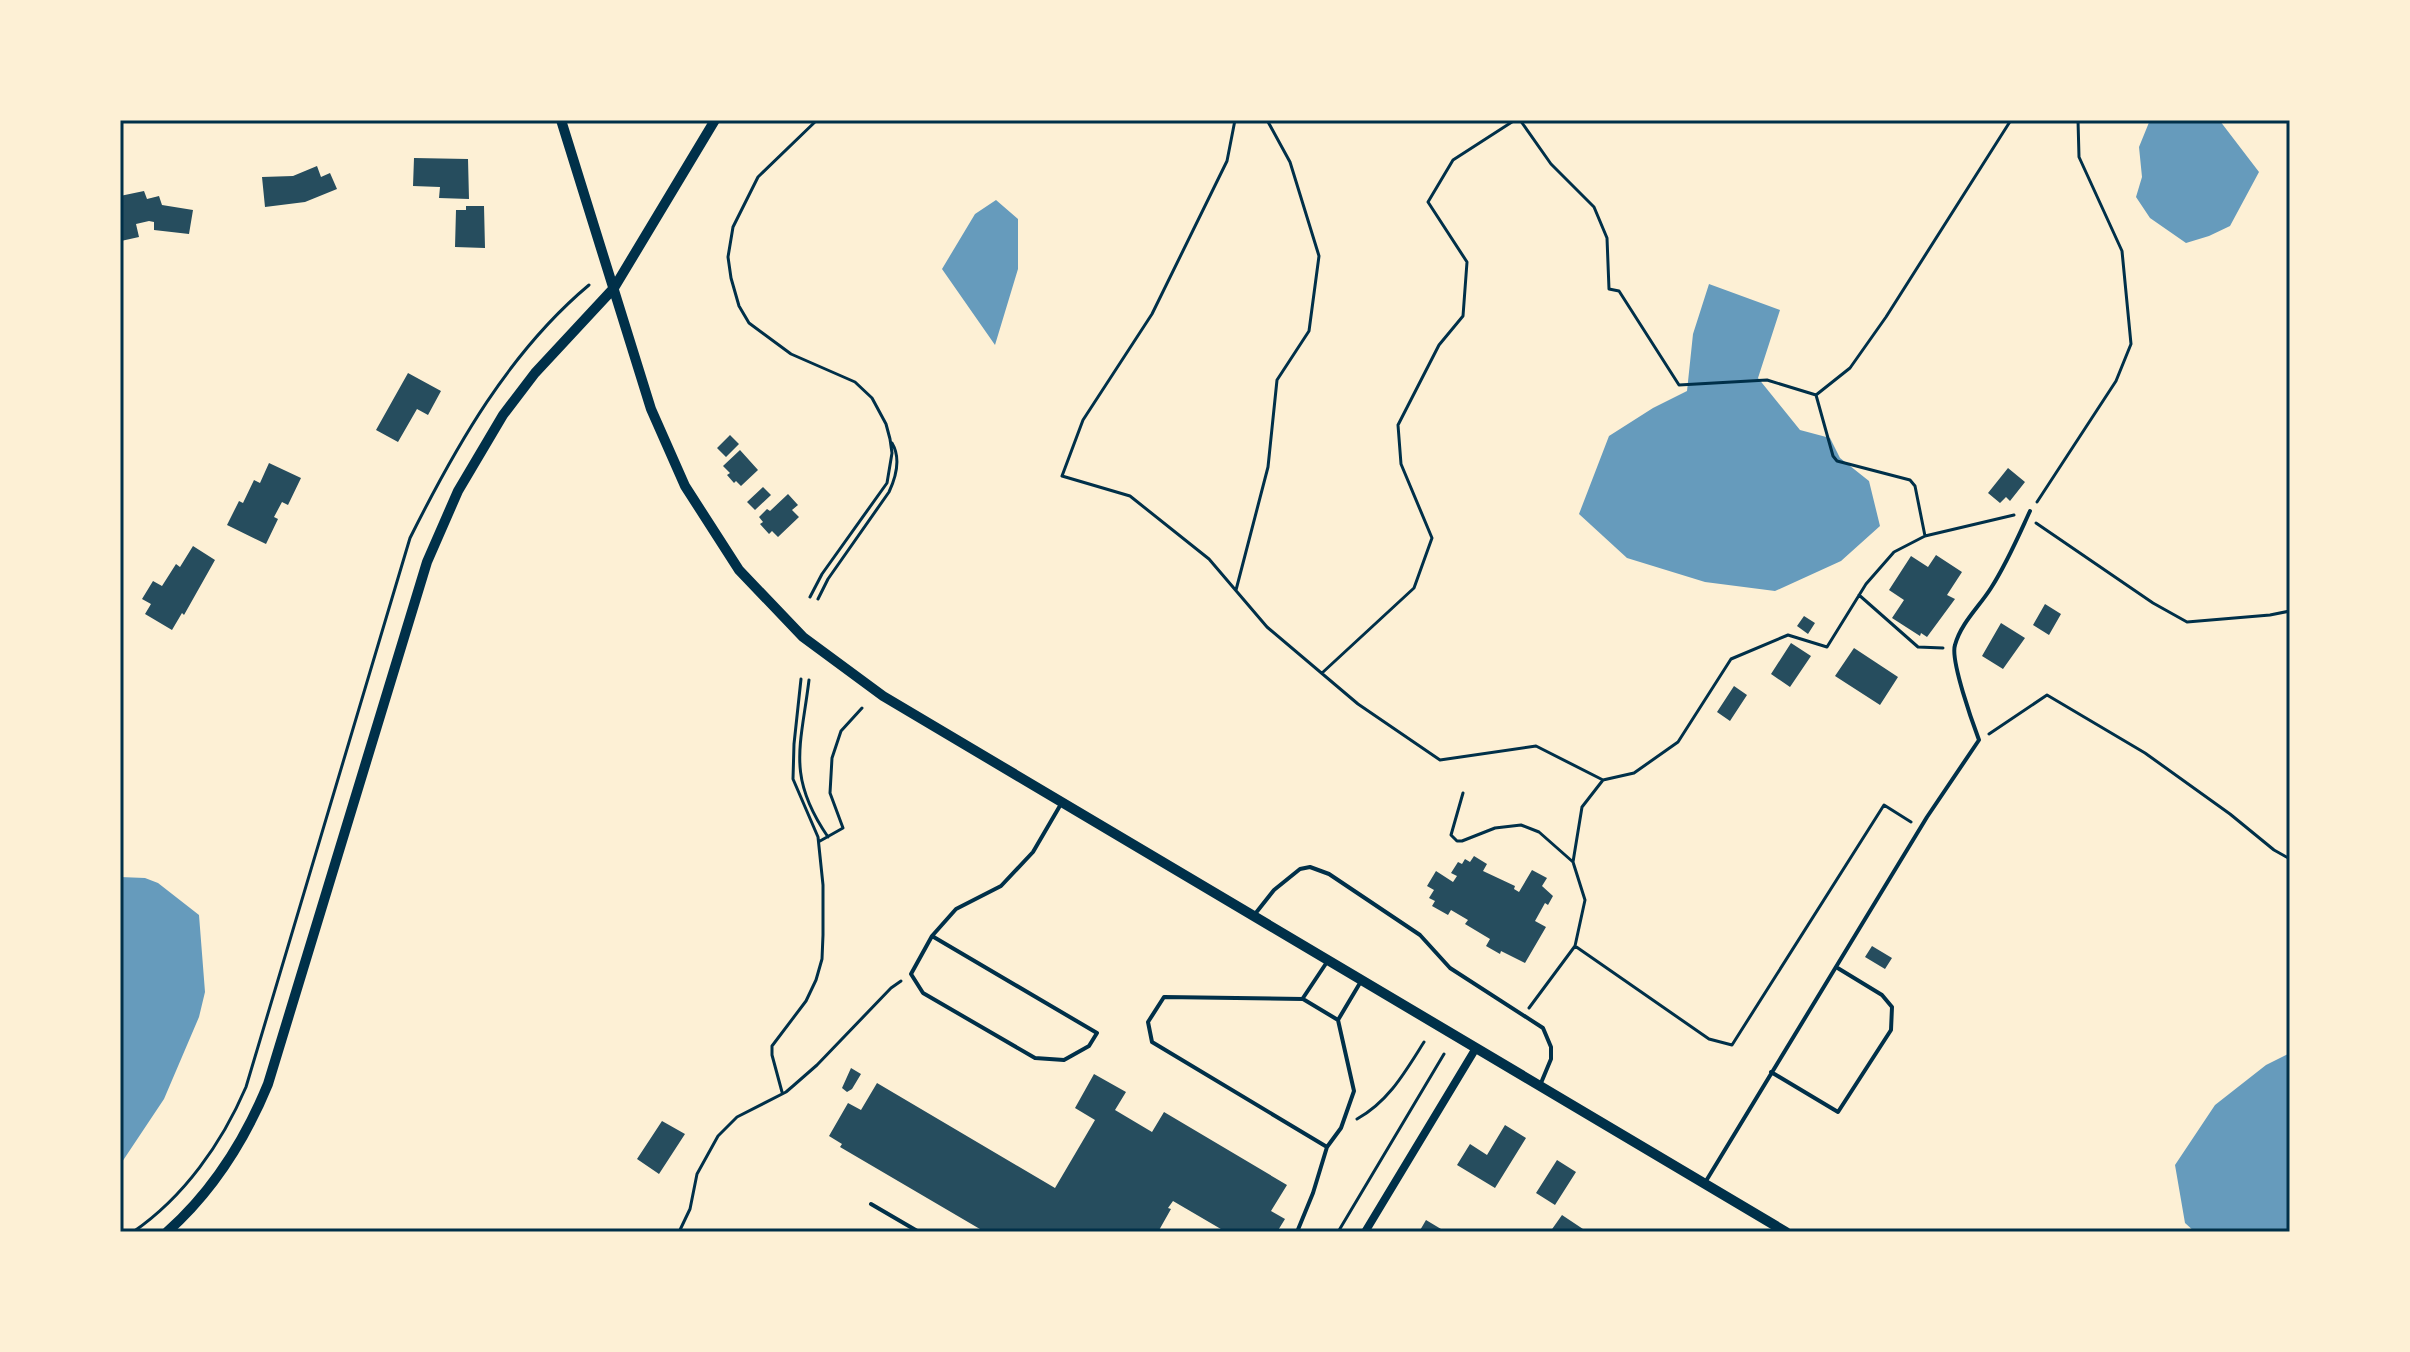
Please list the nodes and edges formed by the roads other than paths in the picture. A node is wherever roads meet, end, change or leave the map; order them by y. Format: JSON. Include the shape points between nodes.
{"nodes":[{"id":1,"x":561,"y":120,"type":"edge"},
{"id":2,"x":715,"y":120,"type":"edge"},
{"id":3,"x":614,"y":288,"type":"junction"},
{"id":4,"x":2030,"y":511,"type":"road end"},
{"id":5,"x":1062,"y":802,"type":"junction"},
{"id":6,"x":1254,"y":916,"type":"junction"},
{"id":7,"x":932,"y":936,"type":"junction"},
{"id":8,"x":1328,"y":960,"type":"junction"},
{"id":9,"x":1836,"y":967,"type":"junction"},
{"id":10,"x":1362,"y":980,"type":"junction"},
{"id":11,"x":1303,"y":999,"type":"junction"},
{"id":12,"x":1338,"y":1020,"type":"junction"},
{"id":13,"x":1476,"y":1048,"type":"junction"},
{"id":14,"x":1771,"y":1072,"type":"junction"},
{"id":15,"x":1540,"y":1086,"type":"junction"},
{"id":16,"x":1327,"y":1147,"type":"junction"},
{"id":17,"x":1704,"y":1184,"type":"junction"},
{"id":18,"x":871,"y":1204,"type":"dead end"},
{"id":19,"x":167,"y":1232,"type":"edge"},
{"id":20,"x":919,"y":1232,"type":"edge"},
{"id":21,"x":1297,"y":1232,"type":"edge"},
{"id":22,"x":1365,"y":1232,"type":"edge"},
{"id":23,"x":1786,"y":1232,"type":"edge"}],
"edges":[{"from":1,"to":3,"type":"street"},
{"from":2,"to":3,"type":"street"},
{"from":3,"to":5,"type":"street","via":[[651,409],[685,486],[739,570],[803,637],[883,696]]},
{"from":3,"to":19,"type":"street","via":[[535,373],[458,491],[427,562],[396,658],[268,1084],[238,1146],[202,1197]]},
{"from":4,"to":9,"type":"lane","via":[[2007,562],[1953,648],[1979,740]]},
{"from":5,"to":6,"type":"street"},
{"from":5,"to":7,"type":"lane","via":[[1033,852],[1001,886],[956,909]]},
{"from":6,"to":8,"type":"street"},
{"from":6,"to":15,"type":"lane","via":[[1300,869],[1329,874],[1420,935],[1450,968],[1543,1028],[1551,1059]]},
{"from":7,"to":7,"type":"lane","via":[[911,974],[923,993],[1035,1058],[1064,1060],[1089,1046],[1097,1033]]},
{"from":8,"to":10,"type":"street"},
{"from":8,"to":11,"type":"lane"},
{"from":9,"to":14,"type":"lane"},
{"from":9,"to":14,"type":"lane","via":[[1882,995],[1892,1007],[1891,1030],[1838,1112]]},
{"from":10,"to":12,"type":"lane"},
{"from":10,"to":13,"type":"street"},
{"from":11,"to":12,"type":"lane"},
{"from":11,"to":16,"type":"lane","via":[[1164,997],[1148,1022],[1152,1042]]},
{"from":12,"to":16,"type":"lane","via":[[1354,1091],[1341,1128]]},
{"from":13,"to":15,"type":"street"},
{"from":13,"to":22,"type":"street"},
{"from":14,"to":17,"type":"lane"},
{"from":15,"to":17,"type":"street"},
{"from":16,"to":21,"type":"lane"},
{"from":17,"to":23,"type":"street"},
{"from":18,"to":20,"type":"lane"}]}
